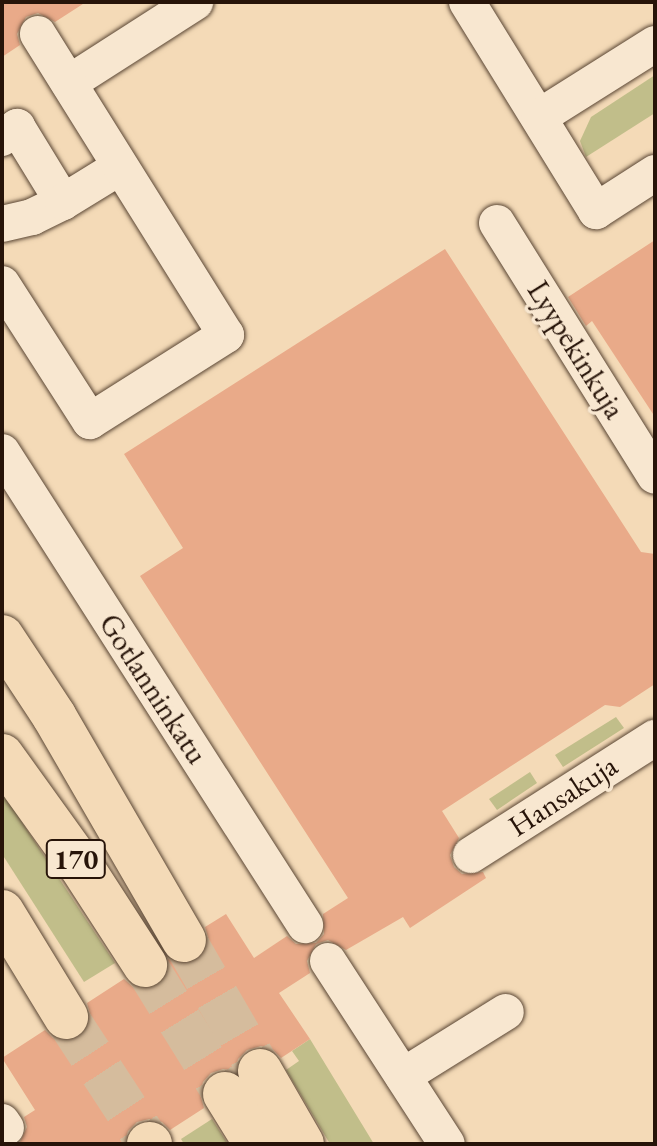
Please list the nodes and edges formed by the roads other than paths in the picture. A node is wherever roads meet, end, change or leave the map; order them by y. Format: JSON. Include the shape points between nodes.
{"nodes":[{"id":1,"x":195,"y":2,"type":"edge"},
{"id":2,"x":467,"y":2,"type":"edge"},
{"id":3,"x":38,"y":34,"type":"dead end"},
{"id":4,"x":655,"y":44,"type":"edge"},
{"id":5,"x":69,"y":83,"type":"junction"},
{"id":6,"x":539,"y":117,"type":"junction"},
{"id":7,"x":2,"y":138,"type":"edge"},
{"id":8,"x":120,"y":167,"type":"junction"},
{"id":9,"x":655,"y":173,"type":"edge"},
{"id":10,"x":63,"y":202,"type":"junction"},
{"id":11,"x":497,"y":223,"type":"dead end"},
{"id":12,"x":2,"y":224,"type":"edge"},
{"id":13,"x":2,"y":284,"type":"edge"},
{"id":14,"x":2,"y":452,"type":"edge"},
{"id":15,"x":655,"y":476,"type":"edge"},
{"id":16,"x":2,"y":637,"type":"edge"},
{"id":17,"x":655,"y":738,"type":"edge"},
{"id":18,"x":2,"y":756,"type":"edge"},
{"id":19,"x":471,"y":855,"type":"dead end"},
{"id":20,"x":2,"y":912,"type":"edge"},
{"id":21,"x":305,"y":925,"type":"dead end"},
{"id":22,"x":184,"y":940,"type":"tunnel mouth"},
{"id":23,"x":328,"y":961,"type":"dead end"},
{"id":24,"x":145,"y":965,"type":"tunnel mouth"},
{"id":25,"x":506,"y":1012,"type":"dead end"},
{"id":26,"x":66,"y":1017,"type":"tunnel mouth"},
{"id":27,"x":403,"y":1076,"type":"junction"},
{"id":28,"x":256,"y":1144,"type":"edge"},
{"id":29,"x":302,"y":1144,"type":"edge"},
{"id":30,"x":447,"y":1144,"type":"edge"}],
"edges":[{"from":1,"to":5,"type":"street"},
{"from":2,"to":6,"type":"street"},
{"from":3,"to":5,"type":"street"},
{"from":4,"to":6,"type":"street"},
{"from":5,"to":8,"type":"street"},
{"from":6,"to":9,"type":"street","via":[[596,211]]},
{"from":7,"to":10,"type":"street","via":[[17,127]]},
{"from":8,"to":10,"type":"street"},
{"from":8,"to":13,"type":"street","via":[[226,335],[90,421]]},
{"from":10,"to":12,"type":"street"},
{"from":11,"to":15,"type":"street","name":"Lyypekinkuja"},
{"from":14,"to":21,"type":"street","name":"Gotlanninkatu"},
{"from":16,"to":22,"type":"highway"},
{"from":17,"to":19,"type":"street","name":"Hansakuja"},
{"from":18,"to":24,"type":"highway","number":"170"},
{"from":20,"to":26,"type":"highway"},
{"from":23,"to":27,"type":"street"},
{"from":25,"to":27,"type":"street"},
{"from":27,"to":30,"type":"street"},
{"from":28,"to":29,"type":"highway","via":[[243,1083]]}]}
